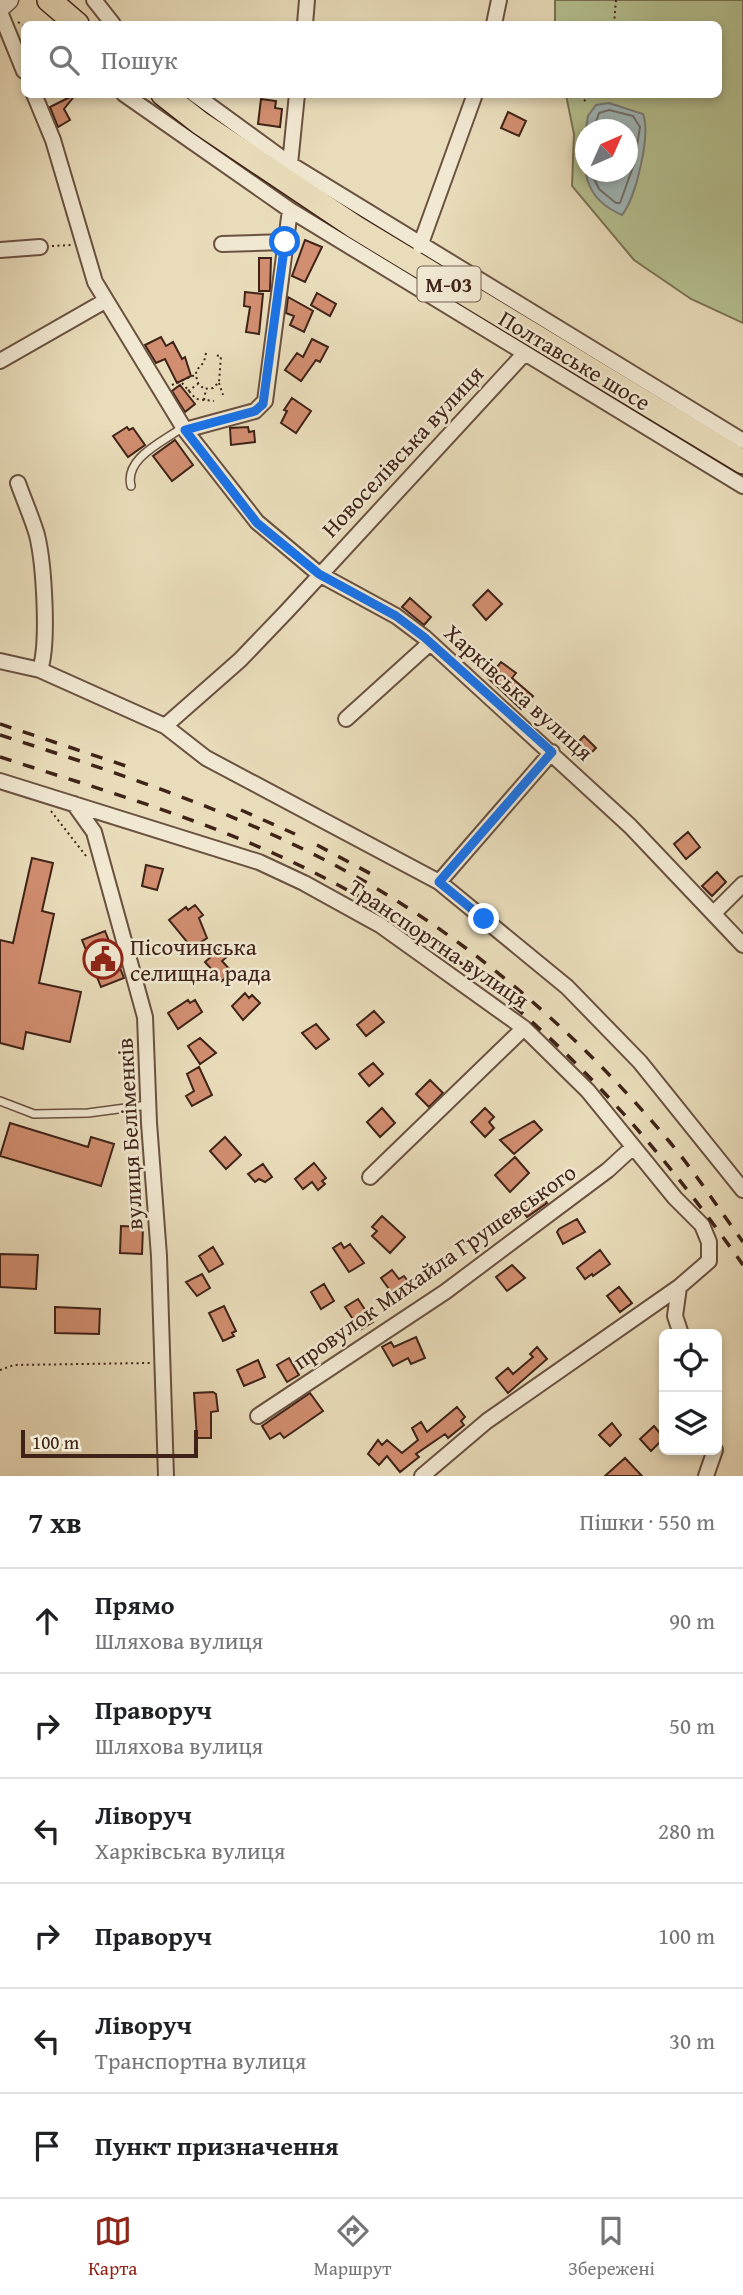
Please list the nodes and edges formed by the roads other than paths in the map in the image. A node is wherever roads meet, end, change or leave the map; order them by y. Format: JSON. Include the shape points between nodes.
{"nodes":[{"id":1,"x":9,"y":0,"type":"edge"},
{"id":2,"x":49,"y":0,"type":"edge"},
{"id":3,"x":94,"y":0,"type":"edge"},
{"id":4,"x":307,"y":0,"type":"edge"},
{"id":5,"x":499,"y":0,"type":"edge"},
{"id":6,"x":0,"y":10,"type":"edge"},
{"id":7,"x":59,"y":21,"type":"edge"},
{"id":8,"x":74,"y":21,"type":"edge"},
{"id":9,"x":111,"y":21,"type":"edge"},
{"id":10,"x":305,"y":21,"type":"edge"},
{"id":11,"x":495,"y":21,"type":"edge"},
{"id":12,"x":21,"y":63,"type":"edge"},
{"id":13,"x":36,"y":98,"type":"edge"},
{"id":14,"x":130,"y":98,"type":"edge"},
{"id":15,"x":168,"y":98,"type":"edge"},
{"id":16,"x":199,"y":98,"type":"edge"},
{"id":17,"x":297,"y":98,"type":"edge"},
{"id":18,"x":474,"y":98,"type":"edge"},
{"id":19,"x":290,"y":164,"type":"junction"},
{"id":20,"x":290,"y":211,"type":"junction"},
{"id":21,"x":285,"y":242,"type":"junction"},
{"id":22,"x":222,"y":244,"type":"dead end"},
{"id":23,"x":421,"y":246,"type":"junction"},
{"id":24,"x":40,"y":247,"type":"road end"},
{"id":25,"x":0,"y":250,"type":"edge"},
{"id":26,"x":105,"y":300,"type":"junction"},
{"id":27,"x":524,"y":354,"type":"junction"},
{"id":28,"x":0,"y":361,"type":"edge"},
{"id":29,"x":184,"y":429,"type":"junction"},
{"id":30,"x":743,"y":441,"type":"edge"},
{"id":31,"x":743,"y":461,"type":"edge"},
{"id":32,"x":19,"y":483,"type":"dead end"},
{"id":33,"x":131,"y":486,"type":"dead end"},
{"id":34,"x":743,"y":486,"type":"edge"},
{"id":35,"x":319,"y":574,"type":"junction"},
{"id":36,"x":430,"y":643,"type":"junction"},
{"id":37,"x":0,"y":661,"type":"edge"},
{"id":38,"x":40,"y":670,"type":"junction"},
{"id":39,"x":346,"y":719,"type":"dead end"},
{"id":40,"x":164,"y":726,"type":"junction"},
{"id":41,"x":552,"y":752,"type":"junction"},
{"id":42,"x":0,"y":782,"type":"edge"},
{"id":43,"x":74,"y":803,"type":"junction"},
{"id":44,"x":439,"y":882,"type":"junction"},
{"id":45,"x":743,"y":884,"type":"edge"},
{"id":46,"x":714,"y":913,"type":"junction"},
{"id":47,"x":743,"y":945,"type":"edge"},
{"id":48,"x":524,"y":1028,"type":"junction"},
{"id":49,"x":0,"y":1101,"type":"edge"},
{"id":50,"x":148,"y":1105,"type":"junction"},
{"id":51,"x":633,"y":1147,"type":"junction"},
{"id":52,"x":370,"y":1177,"type":"dead end"},
{"id":53,"x":743,"y":1190,"type":"edge"},
{"id":54,"x":679,"y":1287,"type":"junction"},
{"id":55,"x":680,"y":1329,"type":"edge"},
{"id":56,"x":258,"y":1416,"type":"dead end"},
{"id":57,"x":713,"y":1455,"type":"edge"},
{"id":58,"x":166,"y":1476,"type":"edge"},
{"id":59,"x":422,"y":1476,"type":"edge"},
{"id":60,"x":706,"y":1476,"type":"edge"}],
"edges":[{"from":1,"to":6,"type":"street"},
{"from":2,"to":7,"type":"street"},
{"from":2,"to":8,"type":"highway"},
{"from":3,"to":9,"type":"street"},
{"from":4,"to":10,"type":"street"},
{"from":5,"to":11,"type":"street"},
{"from":6,"to":12,"type":"street"},
{"from":13,"to":26,"type":"street","name":"Харківська вулиця","via":[[53,140],[95,282]]},
{"from":14,"to":20,"type":"street"},
{"from":15,"to":31,"type":"highway","name":"Полтавське шосе","number":"М-03","via":[[355,227]]},
{"from":16,"to":19,"type":"street"},
{"from":17,"to":19,"type":"street"},
{"from":18,"to":23,"type":"street"},
{"from":19,"to":23,"type":"street"},
{"from":20,"to":21,"type":"street"},
{"from":20,"to":27,"type":"street"},
{"from":21,"to":22,"type":"street"},
{"from":21,"to":29,"type":"street","via":[[263,404],[255,411]]},
{"from":23,"to":30,"type":"street"},
{"from":24,"to":25,"type":"street"},
{"from":26,"to":28,"type":"street"},
{"from":26,"to":29,"type":"street","name":"Харківська вулиця"},
{"from":27,"to":34,"type":"street"},
{"from":27,"to":35,"type":"street","name":"Новоселівська вулиця"},
{"from":29,"to":33,"type":"lane","via":[[135,462],[129,472]]},
{"from":29,"to":35,"type":"street","name":"Харківська вулиця","via":[[257,523]]},
{"from":32,"to":38,"type":"street","via":[[39,550],[45,635]]},
{"from":35,"to":36,"type":"street","name":"Харківська вулиця","via":[[396,616]]},
{"from":35,"to":40,"type":"street","name":"Новоселівська вулиця","via":[[240,660]]},
{"from":36,"to":39,"type":"street"},
{"from":36,"to":41,"type":"street","name":"Харківська вулиця"},
{"from":37,"to":38,"type":"street","name":"Транспортна вулиця"},
{"from":38,"to":40,"type":"street","name":"Транспортна вулиця"},
{"from":40,"to":44,"type":"street","name":"Транспортна вулиця","via":[[206,758]]},
{"from":41,"to":44,"type":"street"},
{"from":41,"to":46,"type":"street","name":"Харківська вулиця"},
{"from":42,"to":43,"type":"street","name":"Транспортна вулиця"},
{"from":43,"to":48,"type":"street","name":"Транспортна вулиця","via":[[259,862],[304,883],[380,925]]},
{"from":43,"to":50,"type":"street","name":"вулиця Беліменків","via":[[94,832],[139,988],[145,1017]]},
{"from":44,"to":53,"type":"street","name":"Транспортна вулиця","via":[[567,987],[640,1062]]},
{"from":45,"to":46,"type":"street"},
{"from":46,"to":47,"type":"street","name":"Харківська вулиця"},
{"from":48,"to":51,"type":"street","name":"Транспортна вулиця","via":[[588,1091]]},
{"from":48,"to":52,"type":"street"},
{"from":49,"to":50,"type":"lane","via":[[34,1114]]},
{"from":50,"to":58,"type":"street","name":"вулиця Беліменків","via":[[159,1256]]},
{"from":51,"to":54,"type":"street","name":"Транспортна вулиця","via":[[702,1225],[709,1242],[709,1261]]},
{"from":51,"to":56,"type":"street","name":"провулок Михайла Грушевського","via":[[444,1292]]},
{"from":54,"to":55,"type":"street"},
{"from":54,"to":59,"type":"street","name":"Транспортна вулиця","via":[[487,1421]]},
{"from":57,"to":60,"type":"street"}]}
